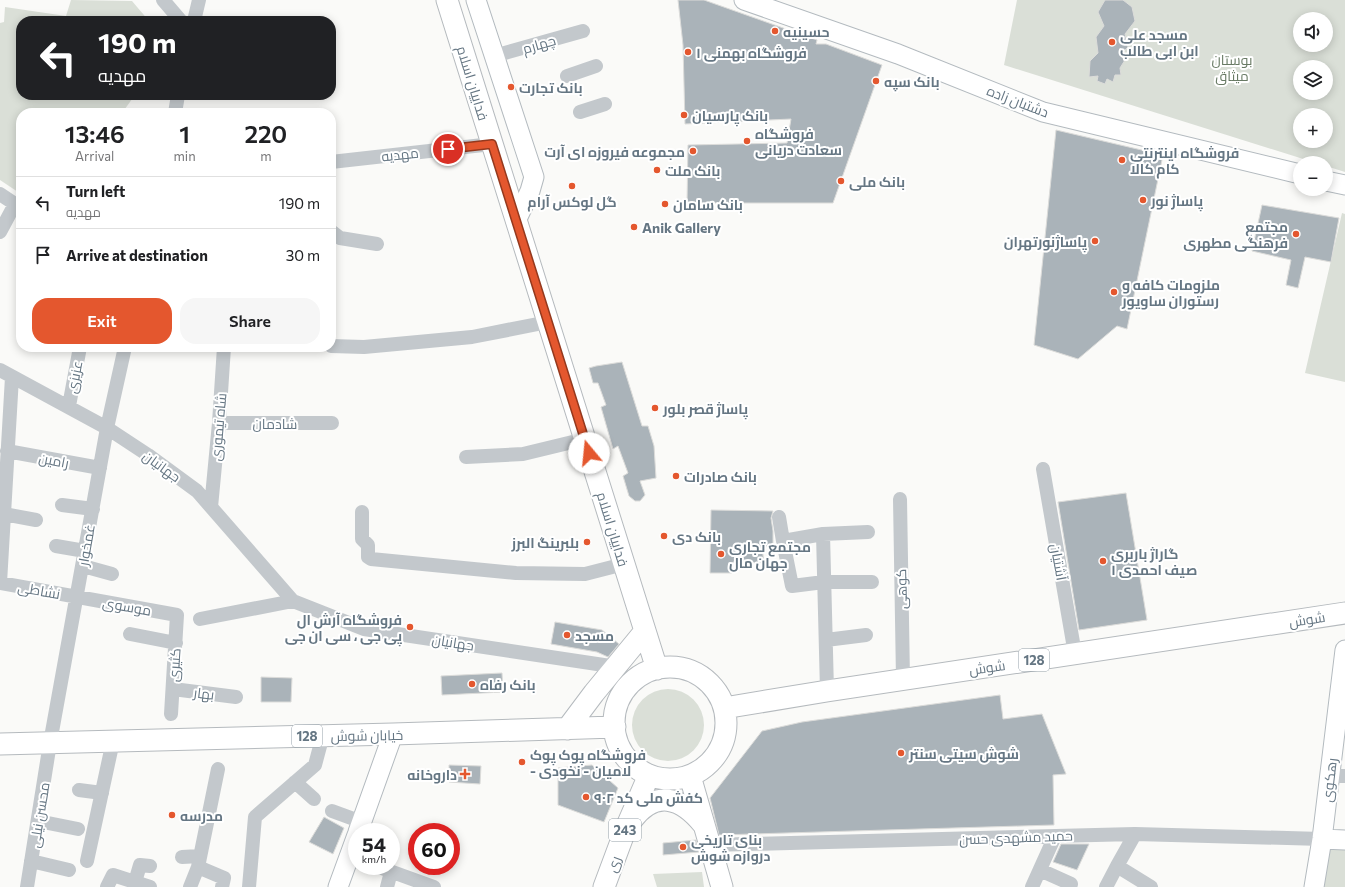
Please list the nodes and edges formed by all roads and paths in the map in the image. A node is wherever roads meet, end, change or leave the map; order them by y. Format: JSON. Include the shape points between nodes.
{"nodes":[{"id":1,"x":163,"y":0,"type":"edge"},
{"id":2,"x":199,"y":0,"type":"edge"},
{"id":3,"x":447,"y":0,"type":"edge"},
{"id":4,"x":476,"y":0,"type":"edge"},
{"id":5,"x":744,"y":0,"type":"edge"},
{"id":6,"x":176,"y":16,"type":"edge"},
{"id":7,"x":195,"y":16,"type":"edge"},
{"id":8,"x":583,"y":31,"type":"dead end"},
{"id":9,"x":494,"y":56,"type":"junction"},
{"id":10,"x":596,"y":66,"type":"dead end"},
{"id":11,"x":567,"y":76,"type":"dead end"},
{"id":12,"x":605,"y":104,"type":"dead end"},
{"id":13,"x":580,"y":112,"type":"dead end"},
{"id":14,"x":492,"y":144,"type":"junction"},
{"id":15,"x":336,"y":161,"type":"edge"},
{"id":16,"x":1293,"y":172,"type":"edge"},
{"id":17,"x":1333,"y":182,"type":"edge"},
{"id":18,"x":1345,"y":185,"type":"edge"},
{"id":19,"x":0,"y":194,"type":"edge"},
{"id":20,"x":516,"y":221,"type":"junction"},
{"id":21,"x":0,"y":232,"type":"edge"},
{"id":22,"x":336,"y":235,"type":"edge"},
{"id":23,"x":377,"y":244,"type":"dead end"},
{"id":24,"x":548,"y":322,"type":"junction"},
{"id":25,"x":336,"y":346,"type":"edge"},
{"id":26,"x":79,"y":352,"type":"edge"},
{"id":27,"x":124,"y":352,"type":"edge"},
{"id":28,"x":224,"y":352,"type":"edge"},
{"id":29,"x":6,"y":374,"type":"edge"},
{"id":30,"x":68,"y":406,"type":"junction"},
{"id":31,"x":219,"y":423,"type":"junction"},
{"id":32,"x":332,"y":423,"type":"dead end"},
{"id":33,"x":107,"y":428,"type":"junction"},
{"id":34,"x":4,"y":434,"type":"edge"},
{"id":35,"x":584,"y":439,"type":"junction"},
{"id":36,"x":5,"y":457,"type":"edge"},
{"id":37,"x":466,"y":457,"type":"dead end"},
{"id":38,"x":100,"y":468,"type":"junction"},
{"id":39,"x":1043,"y":469,"type":"dead end"},
{"id":40,"x":900,"y":499,"type":"dead end"},
{"id":41,"x":62,"y":505,"type":"dead end"},
{"id":42,"x":3,"y":506,"type":"edge"},
{"id":43,"x":211,"y":507,"type":"junction"},
{"id":44,"x":93,"y":509,"type":"junction"},
{"id":45,"x":362,"y":512,"type":"dead end"},
{"id":46,"x":779,"y":517,"type":"dead end"},
{"id":47,"x":36,"y":520,"type":"dead end"},
{"id":48,"x":868,"y":532,"type":"dead end"},
{"id":49,"x":823,"y":534,"type":"junction"},
{"id":50,"x":783,"y":541,"type":"junction"},
{"id":51,"x":1,"y":544,"type":"edge"},
{"id":52,"x":56,"y":546,"type":"dead end"},
{"id":53,"x":85,"y":551,"type":"junction"},
{"id":54,"x":624,"y":564,"type":"junction"},
{"id":55,"x":83,"y":566,"type":"junction"},
{"id":56,"x":112,"y":574,"type":"dead end"},
{"id":57,"x":824,"y":582,"type":"junction"},
{"id":58,"x":872,"y":582,"type":"dead end"},
{"id":59,"x":0,"y":583,"type":"edge"},
{"id":60,"x":77,"y":597,"type":"junction"},
{"id":61,"x":293,"y":601,"type":"junction"},
{"id":62,"x":1345,"y":613,"type":"edge"},
{"id":63,"x":177,"y":615,"type":"joint"},
{"id":64,"x":200,"y":619,"type":"dead end"},
{"id":65,"x":645,"y":631,"type":"junction"},
{"id":66,"x":130,"y":634,"type":"dead end"},
{"id":67,"x":866,"y":635,"type":"dead end"},
{"id":68,"x":826,"y":640,"type":"junction"},
{"id":69,"x":176,"y":643,"type":"junction"},
{"id":70,"x":1345,"y":650,"type":"edge"},
{"id":71,"x":1075,"y":654,"type":"junction"},
{"id":72,"x":617,"y":667,"type":"junction"},
{"id":73,"x":657,"y":669,"type":"junction"},
{"id":74,"x":903,"y":679,"type":"junction"},
{"id":75,"x":172,"y":689,"type":"junction"},
{"id":76,"x":827,"y":691,"type":"junction"},
{"id":77,"x":236,"y":697,"type":"dead end"},
{"id":78,"x":724,"y":708,"type":"junction"},
{"id":79,"x":170,"y":714,"type":"dead end"},
{"id":80,"x":615,"y":727,"type":"junction"},
{"id":81,"x":567,"y":729,"type":"junction"},
{"id":82,"x":393,"y":734,"type":"junction"},
{"id":83,"x":323,"y":735,"type":"junction"},
{"id":84,"x":113,"y":741,"type":"junction"},
{"id":85,"x":50,"y":743,"type":"junction"},
{"id":86,"x":0,"y":744,"type":"edge"},
{"id":87,"x":218,"y":769,"type":"dead end"},
{"id":88,"x":649,"y":775,"type":"junction"},
{"id":89,"x":690,"y":776,"type":"junction"},
{"id":90,"x":1337,"y":776,"type":"edge"},
{"id":91,"x":295,"y":782,"type":"junction"},
{"id":92,"x":79,"y":790,"type":"dead end"},
{"id":93,"x":102,"y":793,"type":"junction"},
{"id":94,"x":314,"y":799,"type":"dead end"},
{"id":95,"x":332,"y":811,"type":"dead end"},
{"id":96,"x":38,"y":821,"type":"junction"},
{"id":97,"x":349,"y":823,"type":"edge"},
{"id":98,"x":361,"y":823,"type":"edge"},
{"id":99,"x":626,"y":828,"type":"junction"},
{"id":100,"x":78,"y":829,"type":"dead end"},
{"id":101,"x":1134,"y":834,"type":"junction"},
{"id":102,"x":707,"y":835,"type":"junction"},
{"id":103,"x":1055,"y":836,"type":"junction"},
{"id":104,"x":1322,"y":839,"type":"junction"},
{"id":105,"x":1345,"y":840,"type":"edge"},
{"id":106,"x":182,"y":857,"type":"dead end"},
{"id":107,"x":31,"y":861,"type":"junction"},
{"id":108,"x":87,"y":861,"type":"dead end"},
{"id":109,"x":199,"y":862,"type":"junction"},
{"id":110,"x":150,"y":866,"type":"dead end"},
{"id":111,"x":1117,"y":866,"type":"junction"},
{"id":112,"x":348,"y":867,"type":"edge"},
{"id":113,"x":69,"y":870,"type":"dead end"},
{"id":114,"x":1040,"y":870,"type":"junction"},
{"id":115,"x":390,"y":875,"type":"edge"},
{"id":116,"x":400,"y":875,"type":"edge"},
{"id":117,"x":106,"y":882,"type":"edge"},
{"id":118,"x":131,"y":883,"type":"edge"},
{"id":119,"x":27,"y":887,"type":"edge"},
{"id":120,"x":150,"y":887,"type":"edge"},
{"id":121,"x":190,"y":887,"type":"edge"},
{"id":122,"x":222,"y":887,"type":"edge"},
{"id":123,"x":249,"y":887,"type":"edge"},
{"id":124,"x":338,"y":887,"type":"edge"},
{"id":125,"x":387,"y":887,"type":"edge"},
{"id":126,"x":434,"y":887,"type":"edge"},
{"id":127,"x":604,"y":887,"type":"edge"},
{"id":128,"x":722,"y":887,"type":"edge"},
{"id":129,"x":1032,"y":887,"type":"edge"},
{"id":130,"x":1070,"y":887,"type":"edge"},
{"id":131,"x":1106,"y":887,"type":"edge"},
{"id":132,"x":1151,"y":887,"type":"edge"},
{"id":133,"x":1314,"y":887,"type":"edge"}],
"edges":[{"from":1,"to":6,"type":"street"},
{"from":2,"to":7,"type":"street"},
{"from":3,"to":14,"type":"main road","name":"فداییان اسلام"},
{"from":4,"to":9,"type":"street"},
{"from":5,"to":16,"type":"street","name":"دشتبان زاده","via":[[898,54],[1043,112]]},
{"from":8,"to":9,"type":"street","name":"چهارم"},
{"from":9,"to":20,"type":"street","via":[[534,177]]},
{"from":10,"to":11,"type":"street"},
{"from":12,"to":13,"type":"street"},
{"from":14,"to":15,"type":"street","name":"مهدیه"},
{"from":14,"to":20,"type":"main road","name":"فداییان اسلام"},
{"from":17,"to":18,"type":"street"},
{"from":19,"to":21,"type":"street","via":[[15,204]]},
{"from":20,"to":24,"type":"main road","name":"فداییان اسلام"},
{"from":22,"to":23,"type":"street","via":[[340,238]]},
{"from":24,"to":25,"type":"street","via":[[472,337],[364,347]]},
{"from":24,"to":35,"type":"main road","name":"فداییان اسلام"},
{"from":26,"to":30,"type":"street","name":"عزیزی"},
{"from":27,"to":33,"type":"street","name":"غمخوار"},
{"from":28,"to":31,"type":"street","name":"شاه تیموری"},
{"from":29,"to":30,"type":"street","name":"جهانیان"},
{"from":29,"to":34,"type":"street"},
{"from":30,"to":33,"type":"street","name":"جهانیان"},
{"from":31,"to":32,"type":"street","name":"شادمان"},
{"from":31,"to":43,"type":"street","name":"شاه تیموری"},
{"from":33,"to":38,"type":"street","name":"غمخوار"},
{"from":33,"to":43,"type":"street","name":"جهانیان","via":[[197,492]]},
{"from":34,"to":36,"type":"street"},
{"from":35,"to":37,"type":"street","via":[[523,454]]},
{"from":35,"to":54,"type":"main road","name":"فداییان اسلام"},
{"from":36,"to":38,"type":"street","name":"رامین"},
{"from":36,"to":42,"type":"street"},
{"from":38,"to":44,"type":"street","name":"غمخوار"},
{"from":39,"to":71,"type":"street","name":"آشتیان"},
{"from":40,"to":74,"type":"street","name":"کوهی"},
{"from":41,"to":44,"type":"street"},
{"from":42,"to":47,"type":"street"},
{"from":42,"to":51,"type":"street"},
{"from":43,"to":61,"type":"street","name":"جهانیان"},
{"from":44,"to":53,"type":"street","name":"غمخوار"},
{"from":45,"to":54,"type":"street","via":[[362,539],[368,545],[370,559],[516,573],[585,574]]},
{"from":46,"to":50,"type":"street"},
{"from":48,"to":49,"type":"street"},
{"from":49,"to":50,"type":"street"},
{"from":49,"to":57,"type":"street"},
{"from":50,"to":57,"type":"street","via":[[792,586]]},
{"from":51,"to":59,"type":"street"},
{"from":52,"to":53,"type":"street"},
{"from":53,"to":55,"type":"street","name":"غمخوار"},
{"from":54,"to":65,"type":"main road","name":"فداییان اسلام"},
{"from":55,"to":56,"type":"street"},
{"from":55,"to":60,"type":"street","name":"غمخوار"},
{"from":57,"to":58,"type":"street"},
{"from":57,"to":68,"type":"street"},
{"from":59,"to":60,"type":"street","name":"نشاطی"},
{"from":60,"to":63,"type":"street","name":"موسوی"},
{"from":60,"to":85,"type":"street","name":"غمخوار"},
{"from":61,"to":64,"type":"street"},
{"from":61,"to":72,"type":"street","name":"جهانیان","via":[[364,629]]},
{"from":62,"to":71,"type":"main road","name":"شوش","number":"128"},
{"from":63,"to":69,"type":"street","name":"کثیری"},
{"from":65,"to":72,"type":"main road"},
{"from":65,"to":73,"type":"main road","name":"فداییان اسلام"},
{"from":66,"to":69,"type":"street"},
{"from":67,"to":68,"type":"street"},
{"from":68,"to":76,"type":"street"},
{"from":69,"to":75,"type":"street","name":"کثیری"},
{"from":70,"to":90,"type":"street","name":"رهکوی"},
{"from":71,"to":74,"type":"main road","name":"شوش","number":"128"},
{"from":72,"to":81,"type":"main road"},
{"from":73,"to":78,"type":"main road","via":[[686,670],[699,676],[710,684]]},
{"from":73,"to":80,"type":"main road","via":[[633,682],[624,692],[618,705]]},
{"from":74,"to":76,"type":"main road","name":"شوش","number":"128"},
{"from":75,"to":77,"type":"street","name":"بهار"},
{"from":75,"to":79,"type":"street","name":"کثیری"},
{"from":76,"to":78,"type":"main road","name":"شوش","number":"128"},
{"from":78,"to":89,"type":"main road","via":[[725,735],[720,748],[712,760]]},
{"from":80,"to":81,"type":"main road","name":"خیابان شوش","number":"128"},
{"from":80,"to":88,"type":"main road","via":[[619,746],[626,758],[636,768]]},
{"from":81,"to":82,"type":"main road","name":"خیابان شوش","number":"128"},
{"from":82,"to":83,"type":"main road","name":"خیابان شوش","number":"128"},
{"from":82,"to":98,"type":"street"},
{"from":83,"to":84,"type":"main road","name":"خیابان شوش","number":"128"},
{"from":83,"to":91,"type":"street","via":[[315,765]]},
{"from":84,"to":85,"type":"main road","name":"خیابان شوش","number":"128"},
{"from":84,"to":93,"type":"street"},
{"from":85,"to":86,"type":"main road","name":"خیابان شوش","number":"128"},
{"from":85,"to":96,"type":"street","name":"محسن نیلی"},
{"from":87,"to":109,"type":"street"},
{"from":88,"to":89,"type":"main road","via":[[676,779]]},
{"from":88,"to":99,"type":"main road","name":"ری","number":"243"},
{"from":89,"to":102,"type":"main road"},
{"from":90,"to":104,"type":"street","name":"رهکوی"},
{"from":91,"to":94,"type":"street"},
{"from":91,"to":123,"type":"street","via":[[255,817]]},
{"from":92,"to":93,"type":"street"},
{"from":93,"to":108,"type":"street"},
{"from":95,"to":97,"type":"street"},
{"from":96,"to":100,"type":"street"},
{"from":96,"to":107,"type":"street","name":"محسن نیلی"},
{"from":99,"to":102,"type":"main road","via":[[635,816],[651,803],[671,800],[697,816]]},
{"from":99,"to":127,"type":"main road","name":"ری","number":"243"},
{"from":101,"to":103,"type":"street","name":"حمید مشهدی حسن"},
{"from":101,"to":104,"type":"street","name":"حمید مشهدی حسن"},
{"from":101,"to":111,"type":"street"},
{"from":102,"to":103,"type":"street","name":"حمید مشهدی حسن"},
{"from":102,"to":128,"type":"main road"},
{"from":103,"to":114,"type":"street"},
{"from":104,"to":105,"type":"street"},
{"from":104,"to":133,"type":"street","name":"رهکوی"},
{"from":106,"to":109,"type":"street"},
{"from":107,"to":113,"type":"street"},
{"from":107,"to":119,"type":"street","name":"محسن نیلی"},
{"from":109,"to":121,"type":"street"},
{"from":109,"to":122,"type":"street","via":[[224,878]]},
{"from":110,"to":118,"type":"street","via":[[140,866]]},
{"from":111,"to":131,"type":"street"},
{"from":111,"to":132,"type":"street"},
{"from":112,"to":124,"type":"street"},
{"from":114,"to":129,"type":"street"},
{"from":114,"to":130,"type":"street","via":[[1071,884]]},
{"from":115,"to":125,"type":"street"},
{"from":116,"to":126,"type":"street"},
{"from":117,"to":118,"type":"street","via":[[113,875]]},
{"from":118,"to":120,"type":"street"}]}
